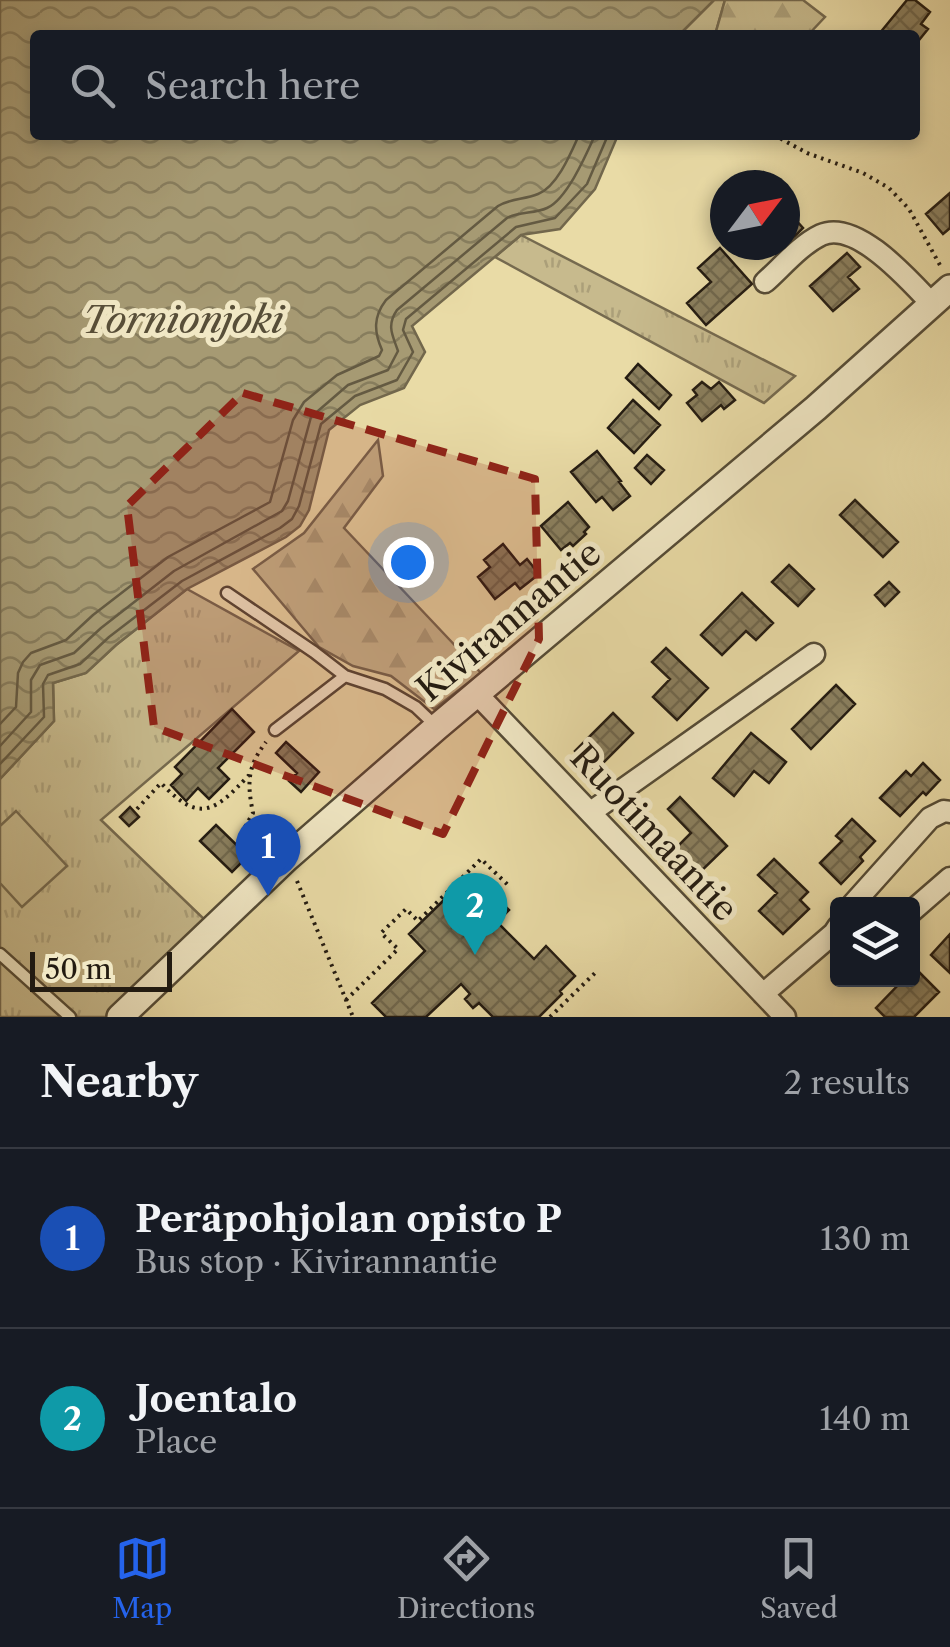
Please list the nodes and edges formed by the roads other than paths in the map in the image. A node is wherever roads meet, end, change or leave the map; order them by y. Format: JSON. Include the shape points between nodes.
{"nodes":[{"id":1,"x":765,"y":282,"type":"dead end"},
{"id":2,"x":941,"y":286,"type":"edge"},
{"id":3,"x":227,"y":593,"type":"dead end"},
{"id":4,"x":814,"y":654,"type":"dead end"},
{"id":5,"x":344,"y":676,"type":"junction"},
{"id":6,"x":477,"y":694,"type":"junction"},
{"id":7,"x":437,"y":727,"type":"junction"},
{"id":8,"x":275,"y":730,"type":"road end"},
{"id":9,"x":591,"y":812,"type":"junction"},
{"id":10,"x":950,"y":812,"type":"edge"},
{"id":11,"x":950,"y":878,"type":"edge"},
{"id":12,"x":859,"y":897,"type":"edge"},
{"id":13,"x":920,"y":904,"type":"edge"},
{"id":14,"x":830,"y":936,"type":"edge"},
{"id":15,"x":0,"y":954,"type":"edge"},
{"id":16,"x":764,"y":994,"type":"junction"},
{"id":17,"x":70,"y":1017,"type":"edge"},
{"id":18,"x":120,"y":1017,"type":"edge"},
{"id":19,"x":785,"y":1017,"type":"edge"}],
"edges":[{"from":1,"to":2,"type":"street","via":[[813,240],[838,232]]},
{"from":2,"to":6,"type":"street","name":"Kivirannantie","via":[[801,420]]},
{"from":3,"to":5,"type":"lane"},
{"from":4,"to":9,"type":"street"},
{"from":5,"to":7,"type":"lane","via":[[385,689]]},
{"from":5,"to":8,"type":"lane"},
{"from":6,"to":7,"type":"street","name":"Kivirannantie"},
{"from":6,"to":9,"type":"street","name":"Ruotimaantie"},
{"from":7,"to":18,"type":"street","name":"Kivirannantie"},
{"from":9,"to":16,"type":"street","name":"Ruotimaantie"},
{"from":10,"to":12,"type":"street","via":[[930,818]]},
{"from":11,"to":13,"type":"street"},
{"from":14,"to":16,"type":"street"},
{"from":15,"to":17,"type":"lane"},
{"from":16,"to":19,"type":"street","name":"Ruotimaantie"}]}
